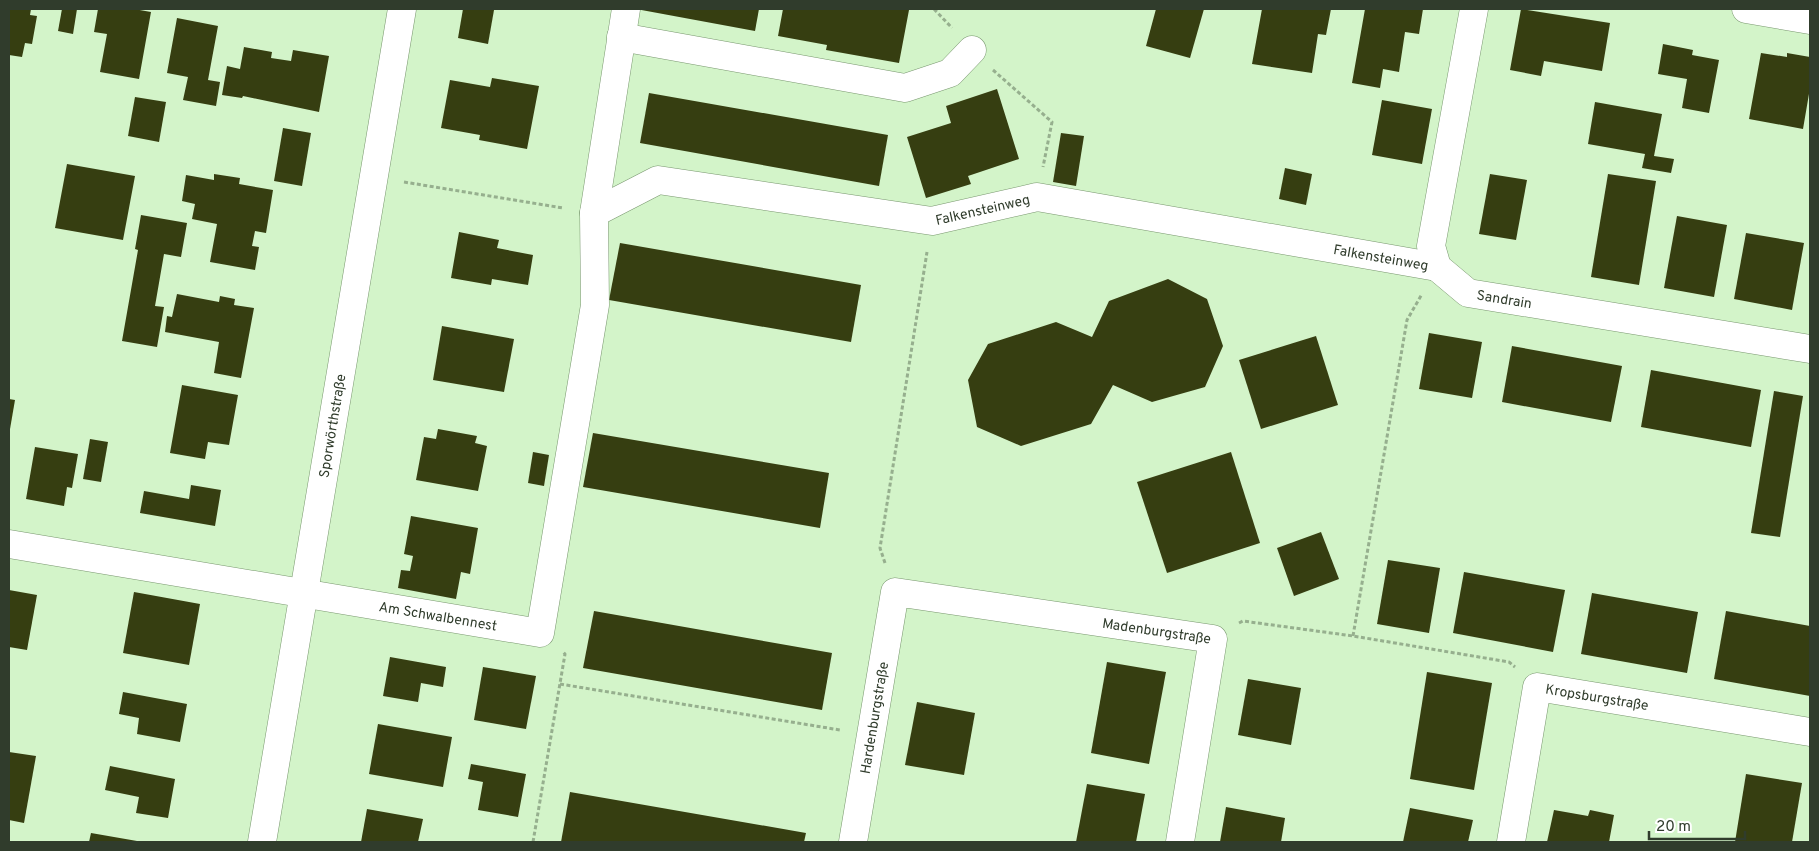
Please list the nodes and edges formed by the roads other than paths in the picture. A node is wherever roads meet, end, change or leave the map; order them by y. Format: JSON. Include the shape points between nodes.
{"nodes":[{"id":1,"x":402,"y":9,"type":"edge"},
{"id":2,"x":626,"y":9,"type":"edge"},
{"id":3,"x":1474,"y":9,"type":"edge"},
{"id":4,"x":1746,"y":9,"type":"edge"},
{"id":5,"x":1810,"y":20,"type":"edge"},
{"id":6,"x":621,"y":37,"type":"junction"},
{"id":7,"x":972,"y":50,"type":"road end"},
{"id":8,"x":594,"y":213,"type":"junction"},
{"id":9,"x":1437,"y":267,"type":"junction"},
{"id":10,"x":1810,"y":349,"type":"edge"},
{"id":11,"x":9,"y":544,"type":"edge"},
{"id":12,"x":895,"y":592,"type":"joint"},
{"id":13,"x":304,"y":593,"type":"junction"},
{"id":14,"x":1810,"y":732,"type":"edge"},
{"id":15,"x":262,"y":842,"type":"edge"},
{"id":16,"x":853,"y":842,"type":"edge"},
{"id":17,"x":1180,"y":842,"type":"edge"},
{"id":18,"x":1511,"y":842,"type":"edge"}],
"edges":[{"from":1,"to":13,"type":"street","name":"Sporwörthstraße"},
{"from":2,"to":6,"type":"street"},
{"from":3,"to":9,"type":"street","via":[[1431,246]]},
{"from":4,"to":5,"type":"street"},
{"from":6,"to":7,"type":"street","via":[[905,88],[950,74]]},
{"from":6,"to":8,"type":"street"},
{"from":8,"to":9,"type":"street","name":"Falkensteinweg","via":[[658,180],[932,221],[1037,197]]},
{"from":8,"to":13,"type":"street","name":"Am Schwalbennest","via":[[595,305],[540,633]]},
{"from":9,"to":10,"type":"street","name":"Sandrain","via":[[1468,293]]},
{"from":11,"to":13,"type":"street","name":"Am Schwalbennest"},
{"from":12,"to":16,"type":"street","name":"Hardenburgstraße"},
{"from":12,"to":17,"type":"street","name":"Madenburgstraße","via":[[1213,639]]},
{"from":13,"to":15,"type":"street","name":"Sporwörthstraße"},
{"from":14,"to":18,"type":"street","name":"Kropsburgstraße","via":[[1537,687]]}]}
